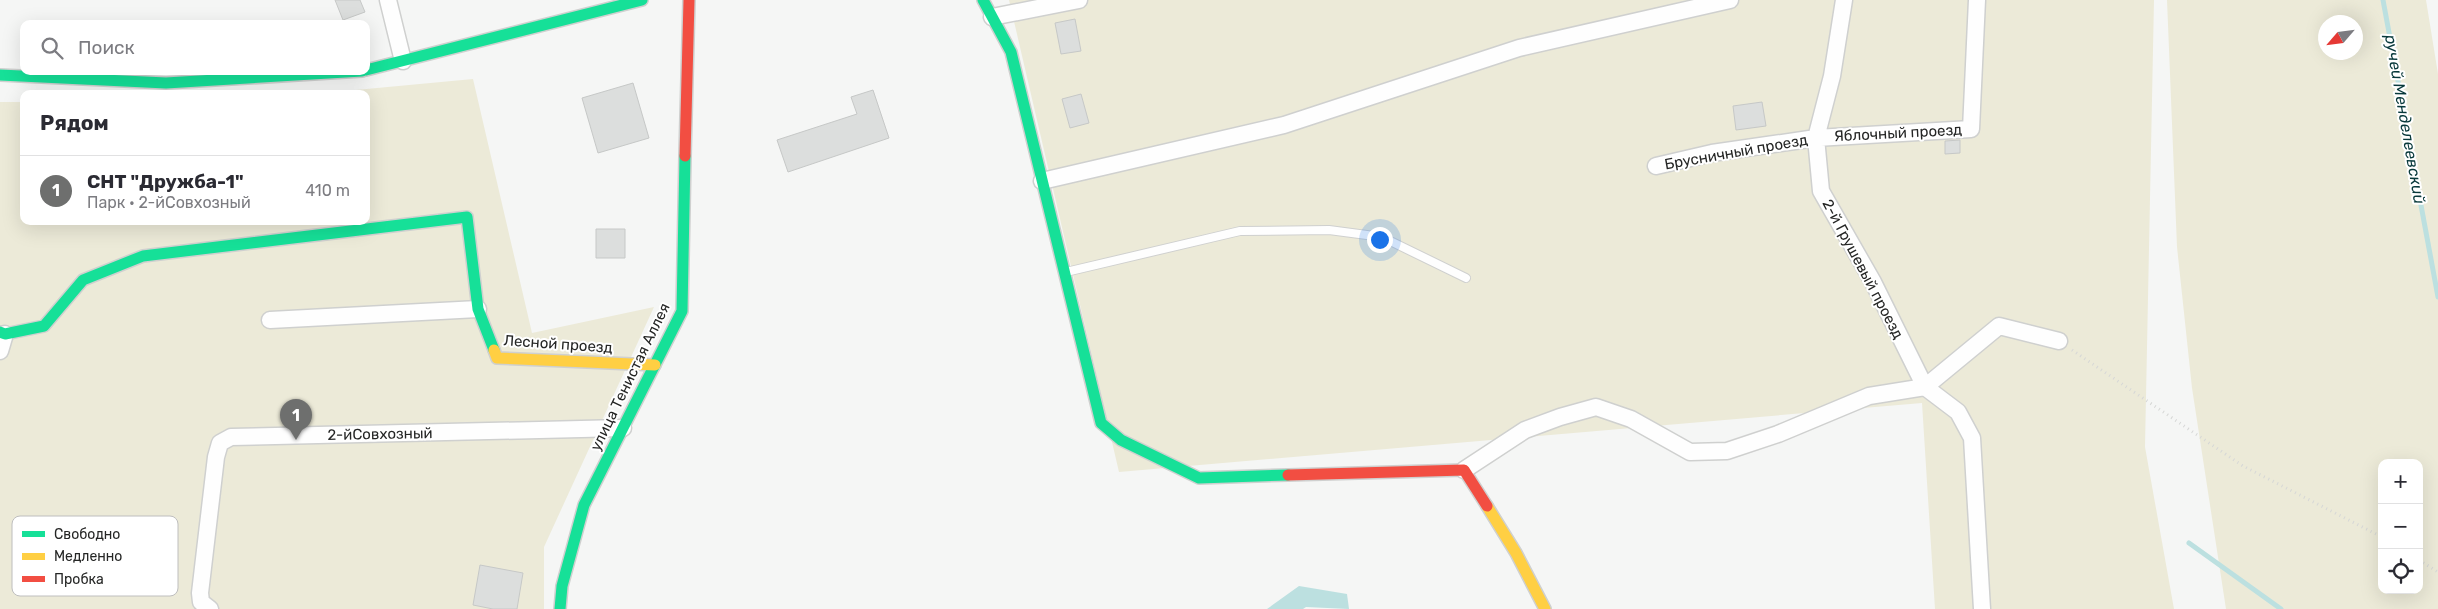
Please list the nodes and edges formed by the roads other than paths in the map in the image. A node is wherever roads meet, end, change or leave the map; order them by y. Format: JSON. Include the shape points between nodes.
{"nodes":[{"id":1,"x":388,"y":0,"type":"edge"},
{"id":2,"x":642,"y":0,"type":"edge"},
{"id":3,"x":689,"y":0,"type":"edge"},
{"id":4,"x":983,"y":0,"type":"edge"},
{"id":5,"x":1079,"y":0,"type":"edge"},
{"id":6,"x":1730,"y":0,"type":"edge"},
{"id":7,"x":1844,"y":0,"type":"edge"},
{"id":8,"x":1977,"y":0,"type":"edge"},
{"id":9,"x":992,"y":17,"type":"junction"},
{"id":10,"x":404,"y":62,"type":"junction"},
{"id":11,"x":370,"y":69,"type":"edge"},
{"id":12,"x":0,"y":75,"type":"edge"},
{"id":13,"x":297,"y":75,"type":"edge"},
{"id":14,"x":1816,"y":138,"type":"junction"},
{"id":15,"x":1656,"y":166,"type":"dead end"},
{"id":16,"x":1042,"y":181,"type":"junction"},
{"id":17,"x":1064,"y":273,"type":"junction"},
{"id":18,"x":1466,"y":278,"type":"dead end"},
{"id":19,"x":478,"y":309,"type":"junction"},
{"id":20,"x":270,"y":320,"type":"dead end"},
{"id":21,"x":2,"y":333,"type":"edge"},
{"id":22,"x":2059,"y":341,"type":"road end"},
{"id":23,"x":0,"y":351,"type":"edge"},
{"id":24,"x":655,"y":365,"type":"junction"},
{"id":25,"x":1925,"y":387,"type":"junction"},
{"id":26,"x":623,"y":428,"type":"junction"},
{"id":27,"x":1464,"y":470,"type":"junction"},
{"id":28,"x":210,"y":609,"type":"edge"},
{"id":29,"x":560,"y":609,"type":"edge"},
{"id":30,"x":1545,"y":609,"type":"edge"},
{"id":31,"x":1982,"y":609,"type":"edge"}],
"edges":[{"from":1,"to":10,"type":"street"},
{"from":2,"to":10,"type":"street"},
{"from":3,"to":24,"type":"street","name":"улица Тенистая Аллея","via":[[682,311]]},
{"from":4,"to":9,"type":"street"},
{"from":5,"to":9,"type":"street"},
{"from":6,"to":16,"type":"street","via":[[1519,48],[1284,125]]},
{"from":7,"to":14,"type":"street","name":"2-й Грушевый проезд","via":[[1832,76]]},
{"from":8,"to":14,"type":"street","name":"Яблочный проезд","via":[[1971,129]]},
{"from":9,"to":16,"type":"street","via":[[1011,52]]},
{"from":10,"to":11,"type":"street"},
{"from":12,"to":13,"type":"street","via":[[166,83]]},
{"from":14,"to":15,"type":"street","name":"Брусничный проезд","via":[[1712,153]]},
{"from":14,"to":25,"type":"street","name":"2-й Грушевый проезд","via":[[1821,191],[1874,282]]},
{"from":16,"to":17,"type":"street"},
{"from":17,"to":18,"type":"lane","via":[[1240,231],[1329,230],[1382,237]]},
{"from":17,"to":27,"type":"street","via":[[1101,423],[1121,440],[1199,478]]},
{"from":19,"to":20,"type":"street"},
{"from":19,"to":21,"type":"street","name":"Лесной проезд","via":[[467,217],[143,256],[83,280],[44,326]]},
{"from":19,"to":24,"type":"street","name":"Лесной проезд","via":[[497,358]]},
{"from":21,"to":23,"type":"street"},
{"from":22,"to":25,"type":"street","via":[[1998,326]]},
{"from":24,"to":26,"type":"street","name":"улица Тенистая Аллея"},
{"from":25,"to":27,"type":"street","via":[[1869,396],[1778,434],[1727,451],[1690,452],[1630,418],[1596,407],[1525,430]]},
{"from":25,"to":31,"type":"street","via":[[1958,412],[1972,438]]},
{"from":26,"to":28,"type":"street","name":"2-йСовхозный","via":[[231,437],[220,442],[216,457],[200,593],[201,602]]},
{"from":26,"to":29,"type":"street","name":"улица Тенистая Аллея","via":[[584,505],[562,586]]},
{"from":27,"to":30,"type":"street","via":[[1516,553]]}]}
